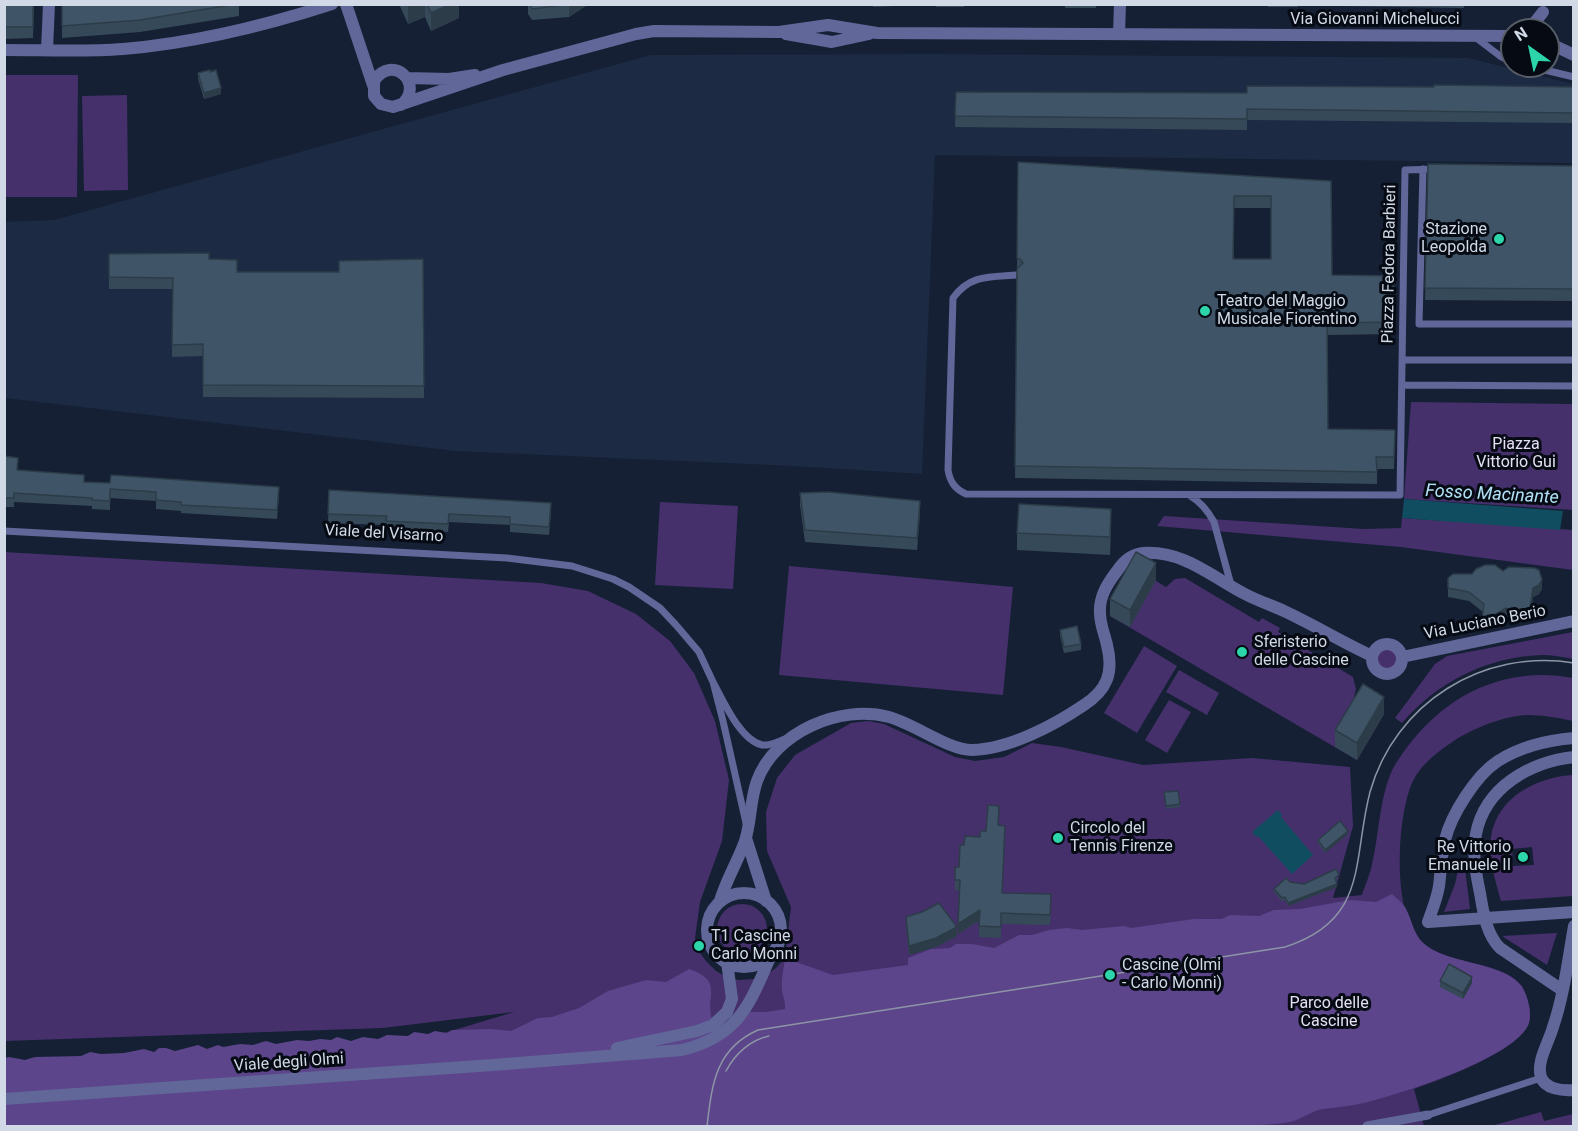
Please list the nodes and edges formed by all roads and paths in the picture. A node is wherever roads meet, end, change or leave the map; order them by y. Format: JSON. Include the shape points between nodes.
{"nodes":[{"id":1,"x":49,"y":4,"type":"edge"},
{"id":2,"x":332,"y":4,"type":"edge"},
{"id":3,"x":346,"y":4,"type":"edge"},
{"id":4,"x":1119,"y":4,"type":"edge"},
{"id":5,"x":1119,"y":34,"type":"junction"},
{"id":6,"x":1500,"y":36,"type":"edge"},
{"id":7,"x":1475,"y":37,"type":"junction"},
{"id":8,"x":4,"y":50,"type":"edge"},
{"id":9,"x":47,"y":50,"type":"junction"},
{"id":10,"x":361,"y":50,"type":"junction"},
{"id":11,"x":1500,"y":57,"type":"edge"},
{"id":12,"x":387,"y":70,"type":"junction"},
{"id":13,"x":502,"y":70,"type":"junction"},
{"id":14,"x":407,"y":78,"type":"junction"},
{"id":15,"x":373,"y":85,"type":"junction"},
{"id":16,"x":401,"y":105,"type":"junction"},
{"id":17,"x":1423,"y":169,"type":"junction"},
{"id":18,"x":1446,"y":169,"type":"edge"},
{"id":19,"x":1017,"y":275,"type":"edge"},
{"id":20,"x":1574,"y":324,"type":"edge"},
{"id":21,"x":1402,"y":360,"type":"junction"},
{"id":22,"x":1574,"y":360,"type":"edge"},
{"id":23,"x":1402,"y":385,"type":"junction"},
{"id":24,"x":1574,"y":386,"type":"edge"},
{"id":25,"x":1187,"y":494,"type":"junction"},
{"id":26,"x":4,"y":531,"type":"edge"},
{"id":27,"x":1231,"y":587,"type":"junction"},
{"id":28,"x":1574,"y":621,"type":"edge"},
{"id":29,"x":1372,"y":656,"type":"junction"},
{"id":30,"x":1402,"y":657,"type":"junction"},
{"id":31,"x":713,"y":682,"type":"junction"},
{"id":32,"x":795,"y":735,"type":"junction"},
{"id":33,"x":1574,"y":738,"type":"edge"},
{"id":34,"x":1574,"y":757,"type":"edge"},
{"id":35,"x":747,"y":833,"type":"junction"},
{"id":36,"x":720,"y":901,"type":"junction"},
{"id":37,"x":766,"y":901,"type":"junction"},
{"id":38,"x":1574,"y":912,"type":"edge"},
{"id":39,"x":1485,"y":918,"type":"junction"},
{"id":40,"x":1574,"y":926,"type":"edge"},
{"id":41,"x":772,"y":953,"type":"junction"},
{"id":42,"x":727,"y":962,"type":"junction"},
{"id":43,"x":1562,"y":990,"type":"junction"},
{"id":44,"x":575,"y":1057,"type":"junction"},
{"id":45,"x":1541,"y":1078,"type":"junction"},
{"id":46,"x":1574,"y":1090,"type":"edge"},
{"id":47,"x":4,"y":1099,"type":"edge"},
{"id":48,"x":1428,"y":1115,"type":"joint"},
{"id":49,"x":1367,"y":1126,"type":"edge"}],
"edges":[{"from":1,"to":9,"type":"street"},
{"from":2,"to":9,"type":"street","via":[[246,30],[192,40],[122,49]]},
{"from":3,"to":10,"type":"street"},
{"from":4,"to":5,"type":"street"},
{"from":5,"to":7,"type":"street","name":"Via Giovanni Michelucci"},
{"from":5,"to":13,"type":"street","name":"Via Giovanni Michelucci","via":[[877,33],[828,25],[779,32],[654,31]]},
{"from":6,"to":7,"type":"street","name":"Via Giovanni Michelucci"},
{"from":7,"to":11,"type":"lane"},
{"from":8,"to":9,"type":"street"},
{"from":10,"to":12,"type":"street"},
{"from":10,"to":15,"type":"street"},
{"from":12,"to":14,"type":"street","via":[[401,72]]},
{"from":12,"to":15,"type":"street","via":[[377,76]]},
{"from":13,"to":14,"type":"street","name":"Via Giovanni Michelucci","via":[[449,79]]},
{"from":13,"to":16,"type":"street","name":"Via Giovanni Michelucci"},
{"from":14,"to":16,"type":"street","via":[[410,93]]},
{"from":15,"to":16,"type":"street","via":[[374,96],[381,104]]},
{"from":17,"to":18,"type":"lane"},
{"from":17,"to":20,"type":"lane","name":"Piazza Fedora Barbieri","via":[[1419,324]]},
{"from":17,"to":21,"type":"lane","name":"Piazza Fedora Barbieri","via":[[1405,170]]},
{"from":19,"to":25,"type":"lane","via":[[968,282],[953,298],[948,460],[949,478],[954,486],[966,494]]},
{"from":21,"to":22,"type":"lane"},
{"from":21,"to":23,"type":"lane","name":"Piazza Fedora Barbieri"},
{"from":23,"to":24,"type":"lane"},
{"from":23,"to":25,"type":"lane","name":"Piazza Fedora Barbieri","via":[[1400,495]]},
{"from":25,"to":27,"type":"lane","via":[[1209,513],[1215,525]]},
{"from":26,"to":31,"type":"lane","name":"Viale del Visarno","via":[[495,557],[572,566],[613,579],[660,608],[699,652]]},
{"from":27,"to":29,"type":"street"},
{"from":27,"to":32,"type":"street","name":"Viale del Visarno","via":[[1195,564],[1169,554],[1143,553],[1128,559],[1109,581],[1101,600],[1101,623],[1109,653],[1107,681],[1101,692],[1073,712],[1005,745],[970,750],[901,721],[867,714],[833,719]]},
{"from":28,"to":30,"type":"street","name":"Via Luciano Berio"},
{"from":29,"to":30,"type":"street","via":[[1377,647],[1388,644],[1397,647]]},
{"from":29,"to":30,"type":"street","via":[[1375,669],[1388,675],[1400,667]]},
{"from":31,"to":32,"type":"lane","name":"Viale del Visarno","via":[[739,727],[754,741],[767,745]]},
{"from":31,"to":35,"type":"lane","name":"Viale del Visarno"},
{"from":32,"to":35,"type":"street","name":"Viale del Visarno","via":[[773,752],[763,766],[752,796]]},
{"from":33,"to":39,"type":"street","via":[[1515,752],[1496,762],[1457,811],[1445,837],[1439,888],[1428,922]]},
{"from":34,"to":39,"type":"street","via":[[1525,770],[1486,808],[1474,848]]},
{"from":35,"to":36,"type":"street","name":"Viale del Visarno"},
{"from":35,"to":37,"type":"street","name":"Viale del Visarno"},
{"from":36,"to":37,"type":"street","via":[[744,893]]},
{"from":36,"to":42,"type":"street","via":[[709,916],[707,932],[709,943]]},
{"from":37,"to":41,"type":"street","via":[[780,922],[779,939]]},
{"from":38,"to":39,"type":"street"},
{"from":39,"to":43,"type":"street","via":[[1498,945]]},
{"from":40,"to":43,"type":"street"},
{"from":41,"to":42,"type":"street","via":[[755,964],[737,966]]},
{"from":41,"to":44,"type":"street","name":"Viale degli Olmi","via":[[745,1011],[711,1041],[682,1050]]},
{"from":42,"to":44,"type":"street","name":"Viale degli Olmi","via":[[732,999],[727,1012],[713,1025]]},
{"from":43,"to":45,"type":"street","via":[[1540,1065]]},
{"from":44,"to":47,"type":"street","name":"Viale degli Olmi"},
{"from":45,"to":46,"type":"street","via":[[1555,1088]]},
{"from":45,"to":48,"type":"lane"},
{"from":48,"to":49,"type":"street"}]}
